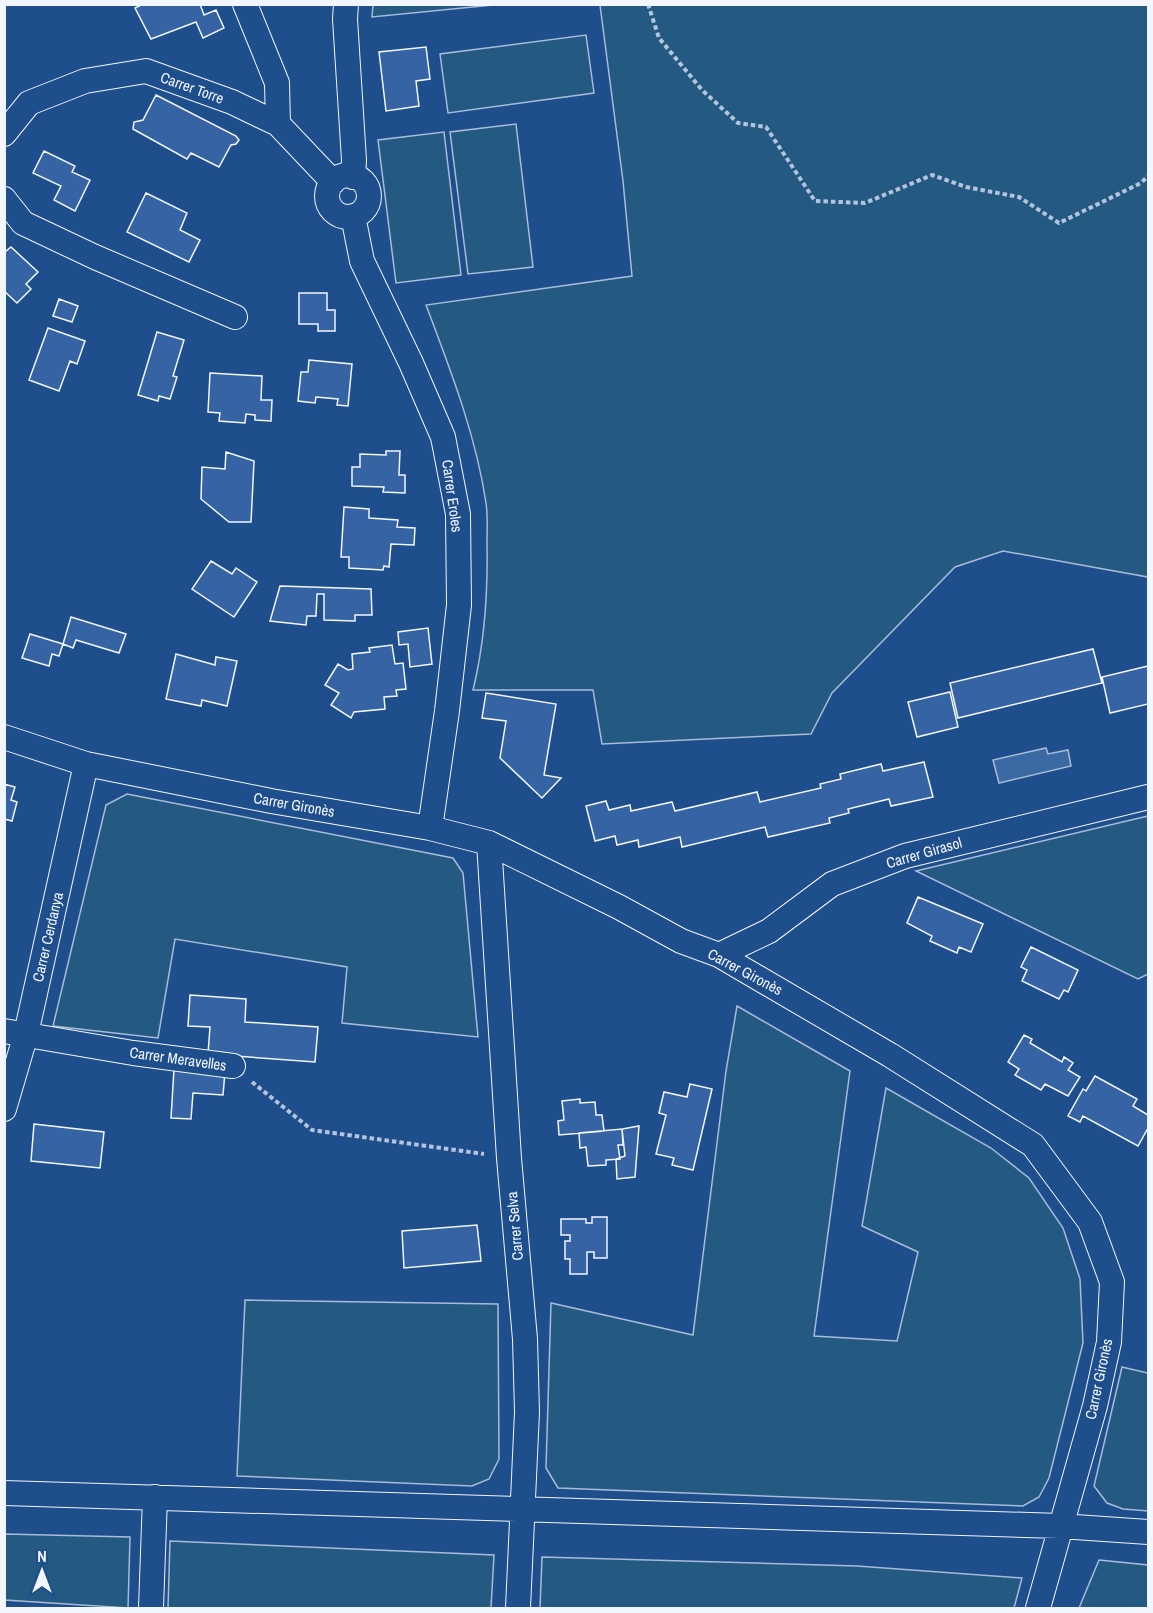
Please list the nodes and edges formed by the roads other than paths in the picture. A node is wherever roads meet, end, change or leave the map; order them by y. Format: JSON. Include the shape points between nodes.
{"nodes":[{"id":1,"x":245,"y":4,"type":"edge"},
{"id":2,"x":346,"y":4,"type":"edge"},
{"id":3,"x":278,"y":124,"type":"junction"},
{"id":4,"x":4,"y":134,"type":"edge"},
{"id":5,"x":343,"y":179,"type":"junction"},
{"id":6,"x":4,"y":199,"type":"edge"},
{"id":7,"x":353,"y":216,"type":"junction"},
{"id":8,"x":235,"y":317,"type":"dead end"},
{"id":9,"x":4,"y":738,"type":"edge"},
{"id":10,"x":86,"y":764,"type":"junction"},
{"id":11,"x":1149,"y":796,"type":"edge"},
{"id":12,"x":430,"y":828,"type":"junction"},
{"id":13,"x":489,"y":843,"type":"junction"},
{"id":14,"x":719,"y":955,"type":"junction"},
{"id":15,"x":15,"y":1033,"type":"edge"},
{"id":16,"x":233,"y":1066,"type":"road end"},
{"id":17,"x":4,"y":1109,"type":"edge"},
{"id":18,"x":4,"y":1493,"type":"edge"},
{"id":19,"x":155,"y":1497,"type":"junction"},
{"id":20,"x":523,"y":1510,"type":"junction"},
{"id":21,"x":1060,"y":1526,"type":"junction"},
{"id":22,"x":1149,"y":1532,"type":"edge"},
{"id":23,"x":151,"y":1608,"type":"edge"},
{"id":24,"x":518,"y":1608,"type":"edge"},
{"id":25,"x":1038,"y":1608,"type":"edge"}],
"edges":[{"from":1,"to":3,"type":"street","via":[[277,83]]},
{"from":2,"to":5,"type":"street","via":[[354,160]]},
{"from":3,"to":4,"type":"street","name":"Carrer Torre","via":[[232,102],[146,71],[85,81],[29,103]]},
{"from":3,"to":5,"type":"street","name":"Carrer Torre"},
{"from":5,"to":7,"type":"street","via":[[365,185],[369,198],[363,210]]},
{"from":5,"to":7,"type":"street","via":[[327,192],[330,207],[341,216]]},
{"from":6,"to":8,"type":"street","via":[[23,223]]},
{"from":7,"to":12,"type":"street","name":"Carrer Eroles","via":[[362,261],[443,437],[458,514],[459,605]]},
{"from":9,"to":10,"type":"street","name":"Carrer Gironès"},
{"from":10,"to":12,"type":"street","name":"Carrer Gironès"},
{"from":10,"to":15,"type":"street","name":"Carrer Cerdanya"},
{"from":11,"to":14,"type":"street","name":"Carrer Girasol","via":[[905,856],[832,884],[769,931]]},
{"from":12,"to":13,"type":"street","name":"Carrer Gironès"},
{"from":13,"to":14,"type":"street","name":"Carrer Gironès","via":[[681,941]]},
{"from":13,"to":20,"type":"street","name":"Carrer Selva","via":[[525,1339]]},
{"from":14,"to":21,"type":"street","name":"Carrer Gironès","via":[[1033,1144],[1090,1222],[1112,1282],[1109,1342]]},
{"from":15,"to":16,"type":"street","name":"Carrer Meravelles"},
{"from":15,"to":17,"type":"street","name":"Carrer Cerdanya"},
{"from":18,"to":19,"type":"street"},
{"from":19,"to":20,"type":"street"},
{"from":19,"to":23,"type":"street"},
{"from":20,"to":21,"type":"street"},
{"from":20,"to":24,"type":"street","name":"Carrer Selva"},
{"from":21,"to":22,"type":"street"},
{"from":21,"to":25,"type":"street","name":"Carrer Gironès"}]}
